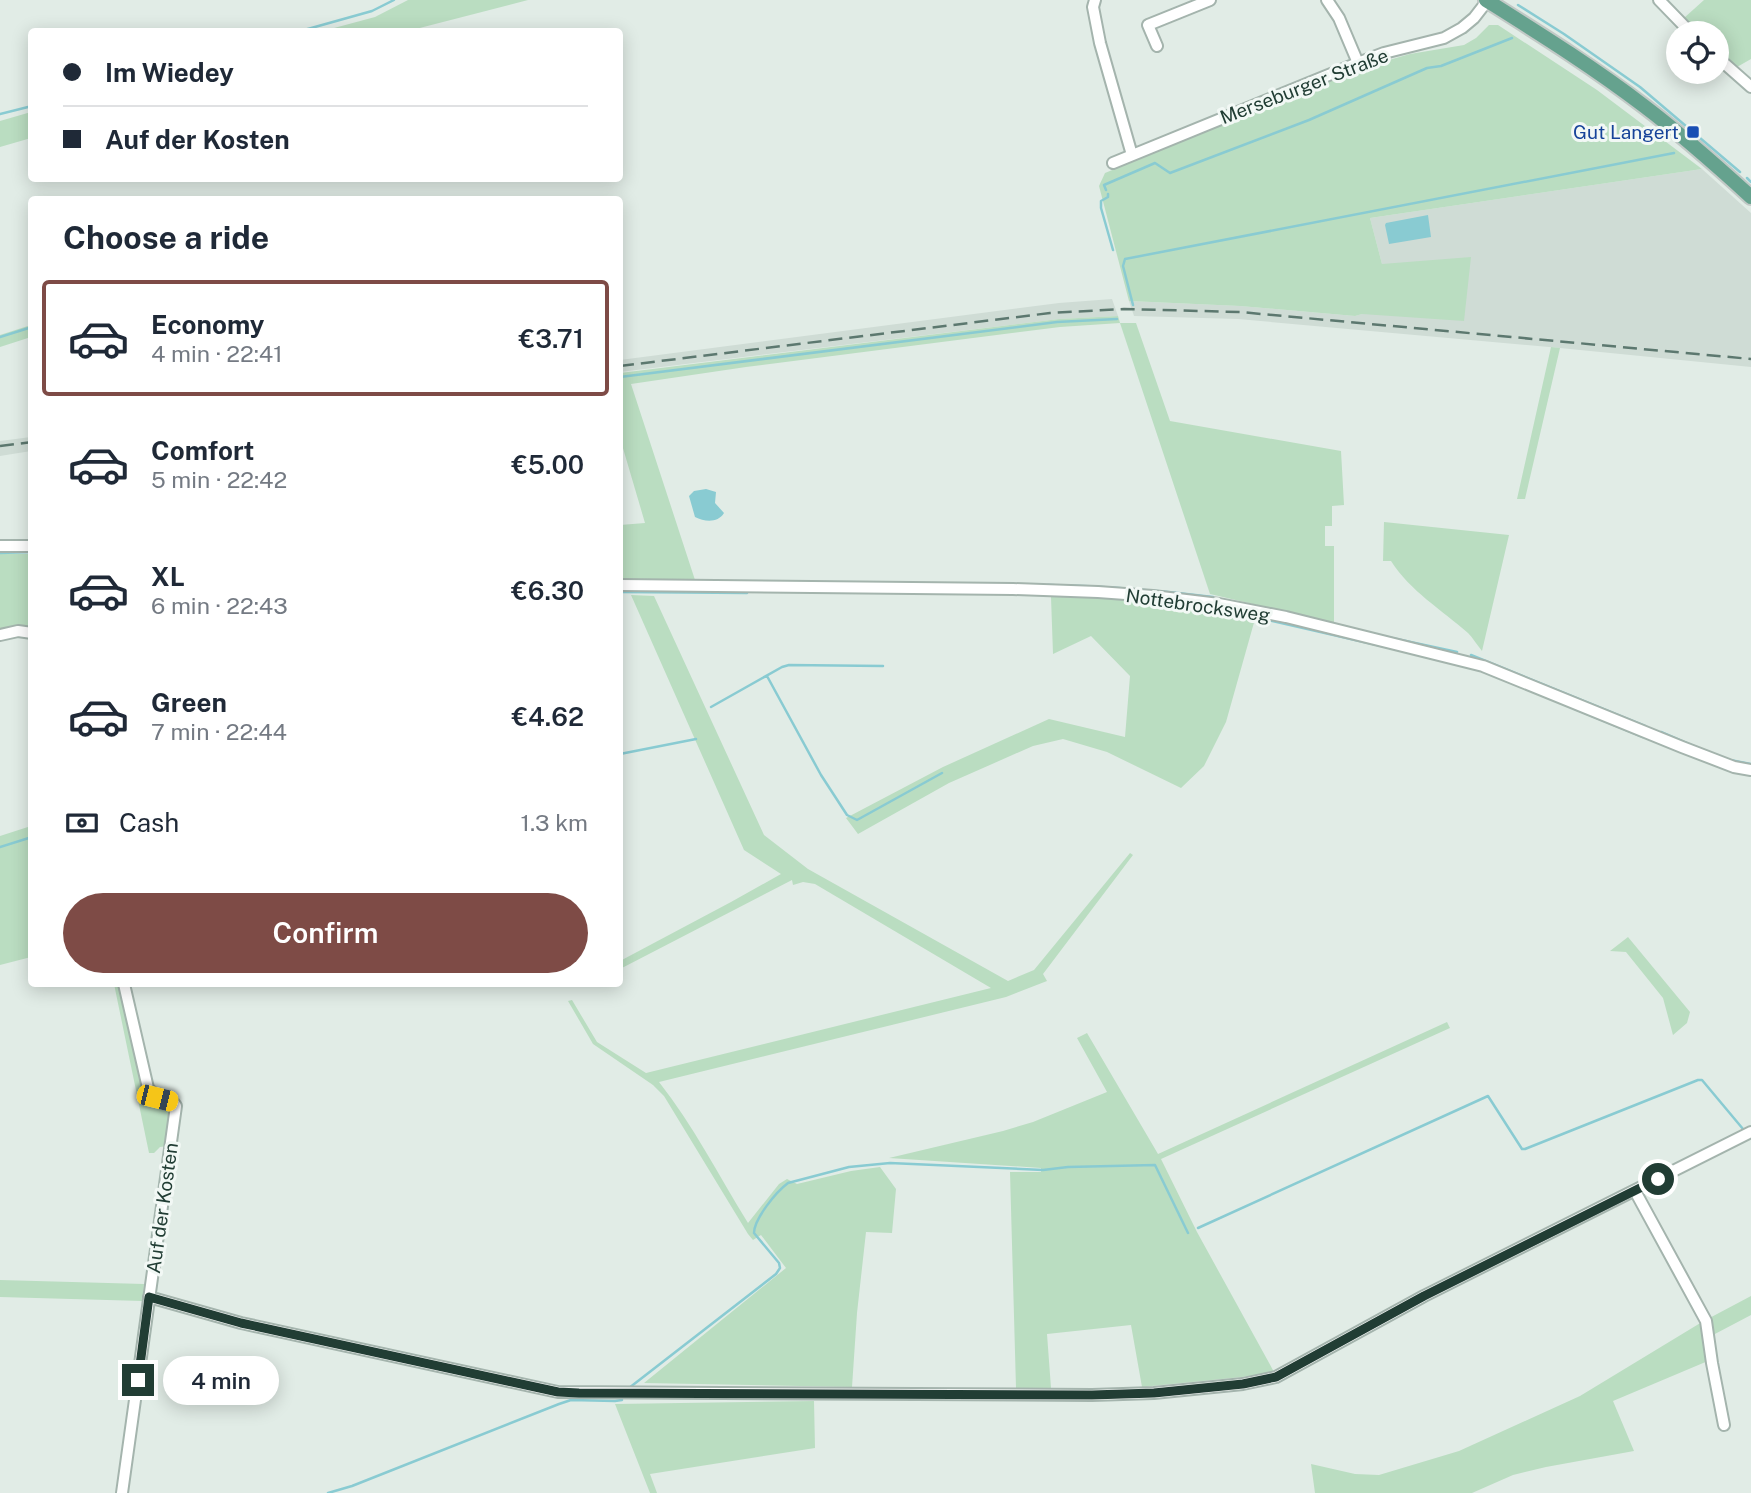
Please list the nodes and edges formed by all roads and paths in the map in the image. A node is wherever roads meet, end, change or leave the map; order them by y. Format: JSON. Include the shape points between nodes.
{"nodes":[{"id":1,"x":1095,"y":0,"type":"edge"},
{"id":2,"x":1210,"y":0,"type":"edge"},
{"id":3,"x":1327,"y":0,"type":"edge"},
{"id":4,"x":1487,"y":0,"type":"edge"},
{"id":5,"x":1659,"y":0,"type":"edge"},
{"id":6,"x":1679,"y":21,"type":"edge"},
{"id":7,"x":1157,"y":46,"type":"dead end"},
{"id":8,"x":1358,"y":63,"type":"junction"},
{"id":9,"x":1729,"y":68,"type":"edge"},
{"id":10,"x":1751,"y":87,"type":"edge"},
{"id":11,"x":1132,"y":155,"type":"junction"},
{"id":12,"x":1113,"y":163,"type":"dead end"},
{"id":13,"x":1751,"y":197,"type":"edge"},
{"id":14,"x":0,"y":546,"type":"edge"},
{"id":15,"x":28,"y":546,"type":"edge"},
{"id":16,"x":623,"y":586,"type":"edge"},
{"id":17,"x":28,"y":632,"type":"edge"},
{"id":18,"x":0,"y":635,"type":"edge"},
{"id":19,"x":1751,"y":770,"type":"edge"},
{"id":20,"x":125,"y":987,"type":"edge"},
{"id":21,"x":1751,"y":1132,"type":"edge"},
{"id":22,"x":1635,"y":1191,"type":"junction"},
{"id":23,"x":149,"y":1297,"type":"junction"},
{"id":24,"x":1724,"y":1425,"type":"dead end"},
{"id":25,"x":122,"y":1493,"type":"edge"}],
"edges":[{"from":1,"to":11,"type":"street","via":[[1100,43]]},
{"from":2,"to":7,"type":"street","via":[[1148,25]]},
{"from":3,"to":8,"type":"street"},
{"from":4,"to":8,"type":"street","name":"Merseburger Straße","via":[[1474,18],[1444,38]]},
{"from":4,"to":13,"type":"main road","via":[[1644,106]]},
{"from":5,"to":6,"type":"street"},
{"from":8,"to":11,"type":"street","name":"Merseburger Straße"},
{"from":9,"to":10,"type":"street"},
{"from":11,"to":12,"type":"street","name":"Merseburger Straße"},
{"from":14,"to":15,"type":"street"},
{"from":16,"to":19,"type":"street","name":"Nottebrocksweg","via":[[1098,592],[1219,604],[1483,666],[1682,747]]},
{"from":17,"to":18,"type":"street"},
{"from":20,"to":23,"type":"street","name":"Auf der Kosten","via":[[148,1088],[157,1098],[176,1106]]},
{"from":21,"to":22,"type":"street"},
{"from":22,"to":23,"type":"street","via":[[1424,1296],[1276,1377],[1154,1393],[558,1392],[241,1323]]},
{"from":22,"to":24,"type":"street","via":[[1706,1321]]},
{"from":23,"to":25,"type":"street","name":"Auf der Kosten"}]}
